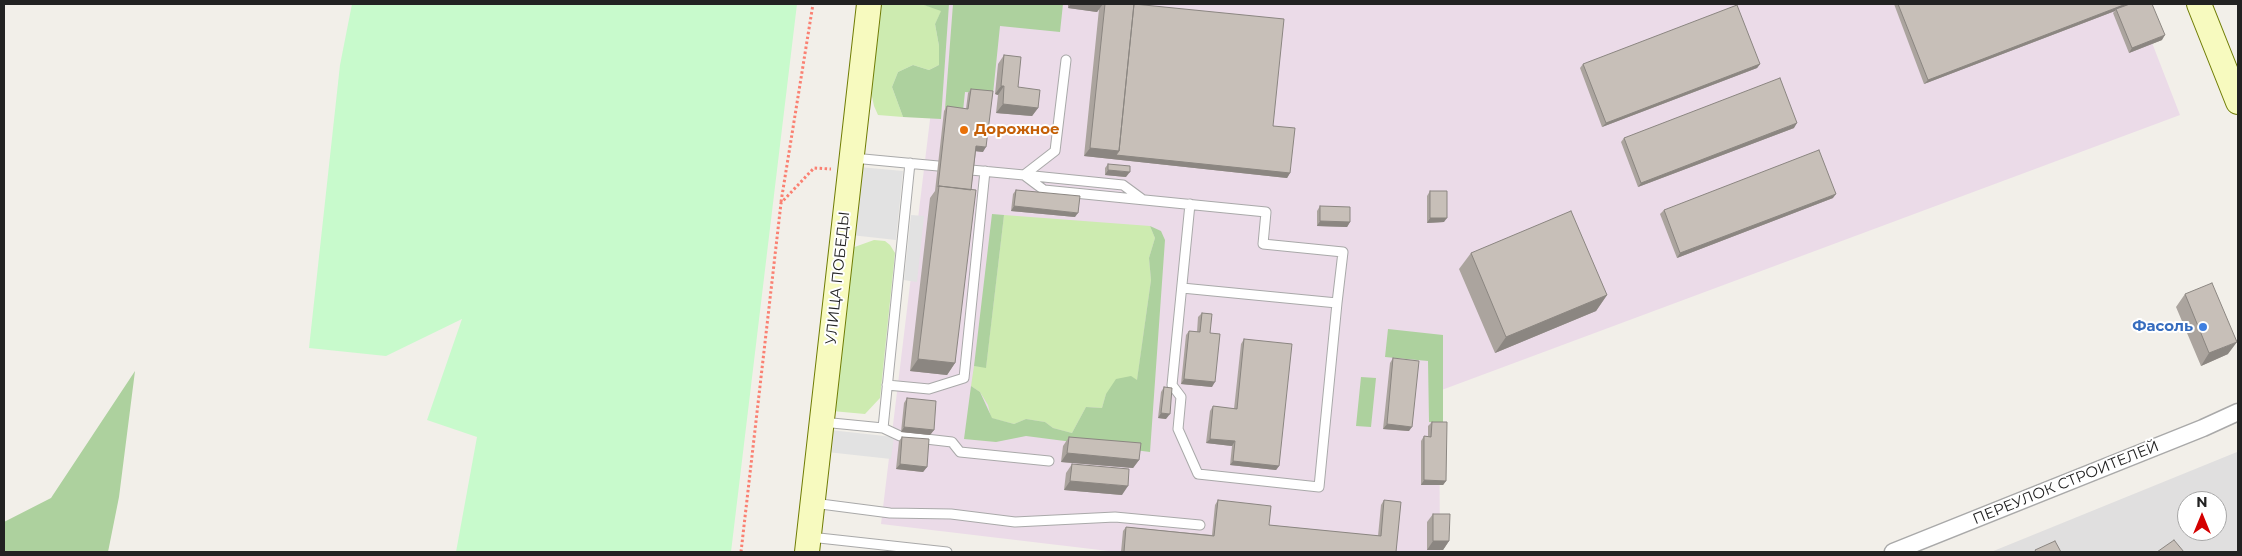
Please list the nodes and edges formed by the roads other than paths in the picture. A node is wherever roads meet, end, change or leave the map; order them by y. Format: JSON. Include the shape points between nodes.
{"nodes":[{"id":1,"x":869,"y":4,"type":"edge"},
{"id":2,"x":2199,"y":4,"type":"edge"},
{"id":3,"x":1066,"y":60,"type":"dead end"},
{"id":4,"x":2238,"y":102,"type":"edge"},
{"id":5,"x":910,"y":163,"type":"junction"},
{"id":6,"x":851,"y":164,"type":"junction"},
{"id":7,"x":938,"y":166,"type":"edge"},
{"id":8,"x":971,"y":170,"type":"edge"},
{"id":9,"x":986,"y":171,"type":"junction"},
{"id":10,"x":1024,"y":175,"type":"junction"},
{"id":11,"x":1190,"y":204,"type":"junction"},
{"id":12,"x":1182,"y":288,"type":"junction"},
{"id":13,"x":1337,"y":303,"type":"junction"},
{"id":14,"x":887,"y":385,"type":"junction"},
{"id":15,"x":2238,"y":412,"type":"edge"},
{"id":16,"x":822,"y":422,"type":"junction"},
{"id":17,"x":883,"y":428,"type":"junction"},
{"id":18,"x":1049,"y":461,"type":"dead end"},
{"id":19,"x":813,"y":503,"type":"junction"},
{"id":20,"x":1200,"y":525,"type":"dead end"},
{"id":21,"x":808,"y":545,"type":"edge"},
{"id":22,"x":947,"y":552,"type":"edge"},
{"id":23,"x":1893,"y":552,"type":"edge"}],
"edges":[{"from":1,"to":6,"type":"main road","name":"УЛИЦА ПОБЕДЫ"},
{"from":2,"to":4,"type":"main road"},
{"from":3,"to":10,"type":"lane","via":[[1055,151]]},
{"from":5,"to":6,"type":"lane"},
{"from":5,"to":7,"type":"lane"},
{"from":5,"to":14,"type":"lane"},
{"from":6,"to":16,"type":"main road","name":"УЛИЦА ПОБЕДЫ"},
{"from":8,"to":9,"type":"lane"},
{"from":9,"to":10,"type":"lane"},
{"from":9,"to":14,"type":"lane","via":[[964,378],[928,389]]},
{"from":10,"to":11,"type":"lane","via":[[1123,185],[1143,200]]},
{"from":11,"to":12,"type":"lane"},
{"from":11,"to":13,"type":"lane","via":[[1266,212],[1263,244],[1342,252]]},
{"from":12,"to":13,"type":"lane"},
{"from":12,"to":13,"type":"lane","via":[[1172,385],[1181,397],[1178,429],[1198,474],[1309,486],[1319,486]]},
{"from":14,"to":17,"type":"lane"},
{"from":15,"to":23,"type":"street","name":"ПЕРЕУЛОК СТРОИТЕЛЕЙ"},
{"from":16,"to":17,"type":"lane"},
{"from":16,"to":19,"type":"main road","name":"УЛИЦА ПОБЕДЫ"},
{"from":17,"to":18,"type":"lane","via":[[900,436],[952,442],[960,452]]},
{"from":19,"to":20,"type":"lane","via":[[890,513],[951,514],[1015,522],[1116,517]]},
{"from":19,"to":21,"type":"main road","name":"УЛИЦА ПОБЕДЫ"},
{"from":21,"to":22,"type":"lane"}]}
